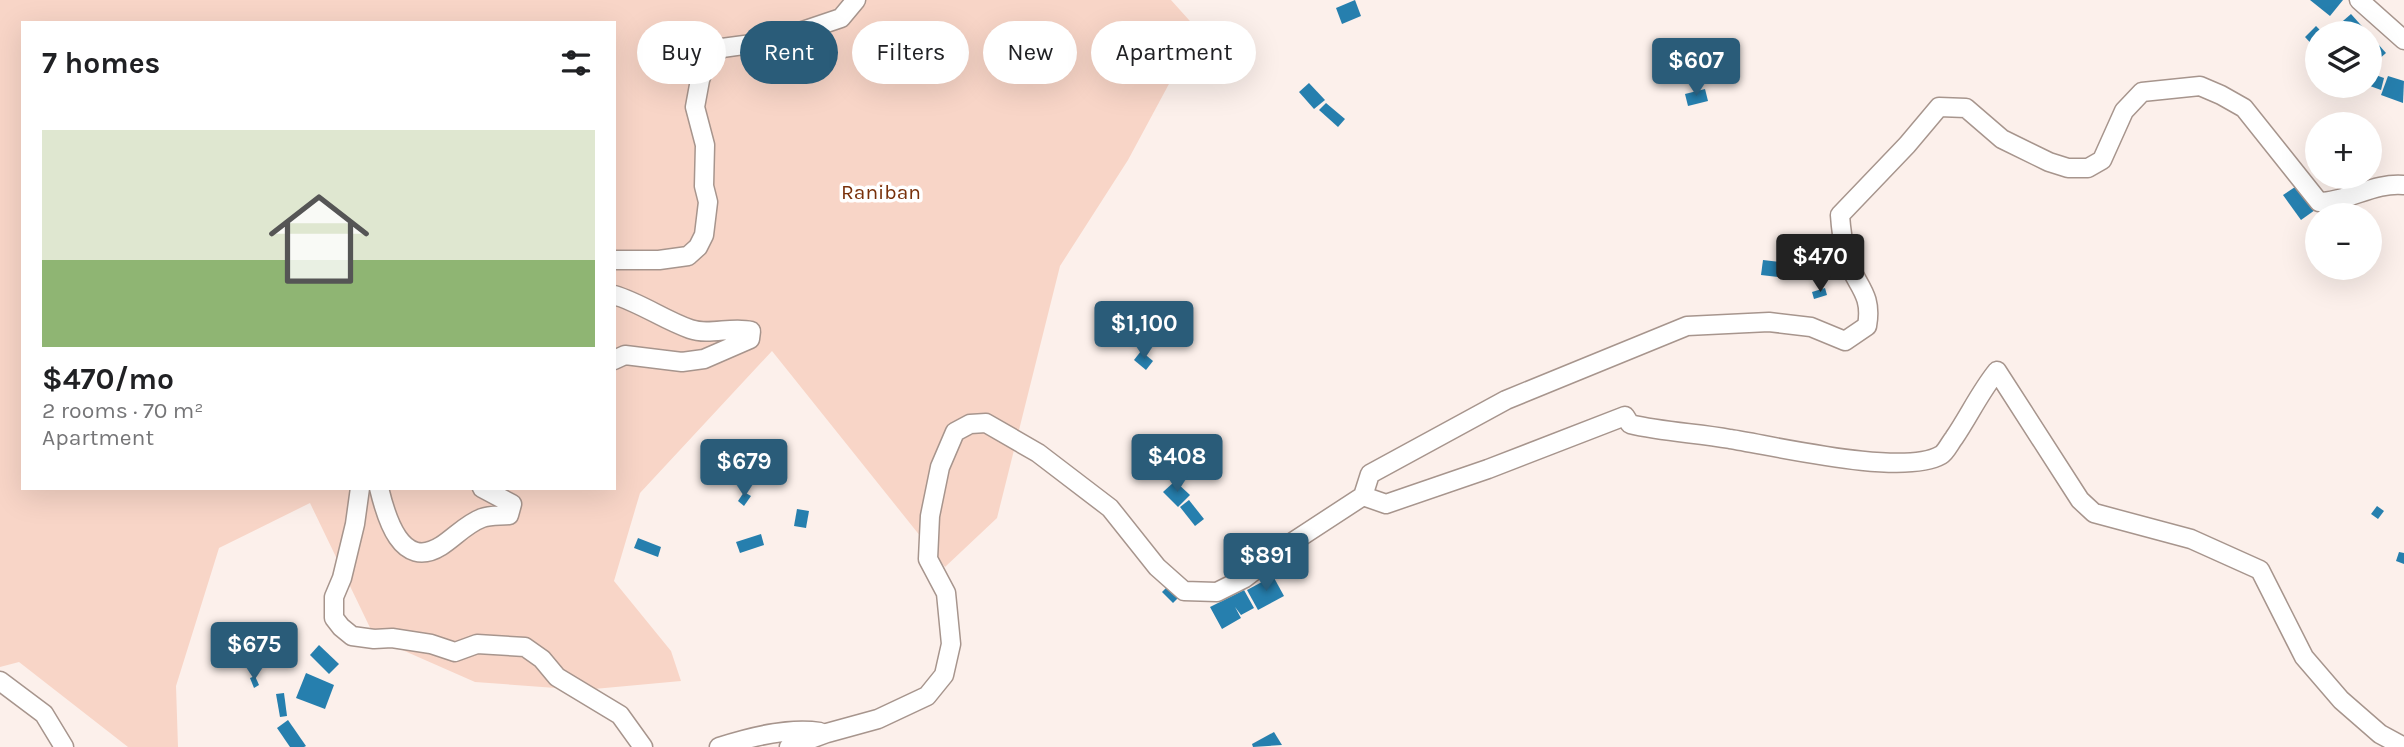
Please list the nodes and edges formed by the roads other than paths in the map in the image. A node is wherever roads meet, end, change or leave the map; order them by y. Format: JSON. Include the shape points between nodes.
{"nodes":[{"id":1,"x":856,"y":0,"type":"edge"},
{"id":2,"x":2359,"y":0,"type":"edge"},
{"id":3,"x":2404,"y":40,"type":"edge"},
{"id":4,"x":2404,"y":186,"type":"edge"},
{"id":5,"x":616,"y":260,"type":"edge"},
{"id":6,"x":616,"y":296,"type":"edge"},
{"id":7,"x":616,"y":359,"type":"edge"},
{"id":8,"x":360,"y":490,"type":"edge"},
{"id":9,"x":380,"y":490,"type":"edge"},
{"id":10,"x":486,"y":490,"type":"edge"},
{"id":11,"x":1363,"y":496,"type":"junction"},
{"id":12,"x":0,"y":681,"type":"edge"},
{"id":13,"x":827,"y":733,"type":"junction"},
{"id":14,"x":64,"y":747,"type":"edge"},
{"id":15,"x":643,"y":747,"type":"edge"},
{"id":16,"x":719,"y":747,"type":"edge"},
{"id":17,"x":789,"y":747,"type":"edge"},
{"id":18,"x":2404,"y":747,"type":"edge"}],
"edges":[{"from":1,"to":5,"type":"street","via":[[841,18],[773,41],[722,48],[707,60],[695,107],[705,145],[708,202],[704,235],[688,256]]},
{"from":2,"to":3,"type":"street"},
{"from":4,"to":11,"type":"street","via":[[2391,184],[2319,202],[2244,108],[2200,86],[2142,92],[2124,111],[2102,160],[2088,167],[2068,168],[2049,162],[2002,139],[1966,108],[1939,107],[1840,215],[1848,261],[1862,285],[1869,312],[1867,326],[1845,341],[1811,327],[1769,322],[1687,326],[1506,400],[1370,474]]},
{"from":6,"to":7,"type":"street","via":[[692,330],[751,331],[750,339],[704,359],[682,362],[625,355]]},
{"from":8,"to":15,"type":"street","via":[[334,597],[334,618],[341,627],[352,636],[431,644],[455,652],[477,644],[525,647],[557,677],[620,715]]},
{"from":9,"to":10,"type":"street","via":[[399,541],[412,551],[426,552],[483,517],[509,515],[512,504]]},
{"from":11,"to":13,"type":"street","via":[[1245,578],[1217,592],[1184,591],[1157,567],[1110,508],[1038,453],[986,423],[970,424],[955,432],[940,467],[930,516],[928,559],[946,593],[951,644],[944,675],[927,696],[878,719]]},
{"from":11,"to":18,"type":"street","via":[[1386,504],[1625,415],[1630,424],[1665,432],[1835,457],[1913,462],[1942,454],[1997,371],[2080,500],[2094,513],[2191,539],[2260,570],[2305,657],[2379,734]]},
{"from":12,"to":14,"type":"street","via":[[44,714]]},
{"from":13,"to":16,"type":"street","via":[[808,730],[746,738]]},
{"from":13,"to":17,"type":"street"}]}
